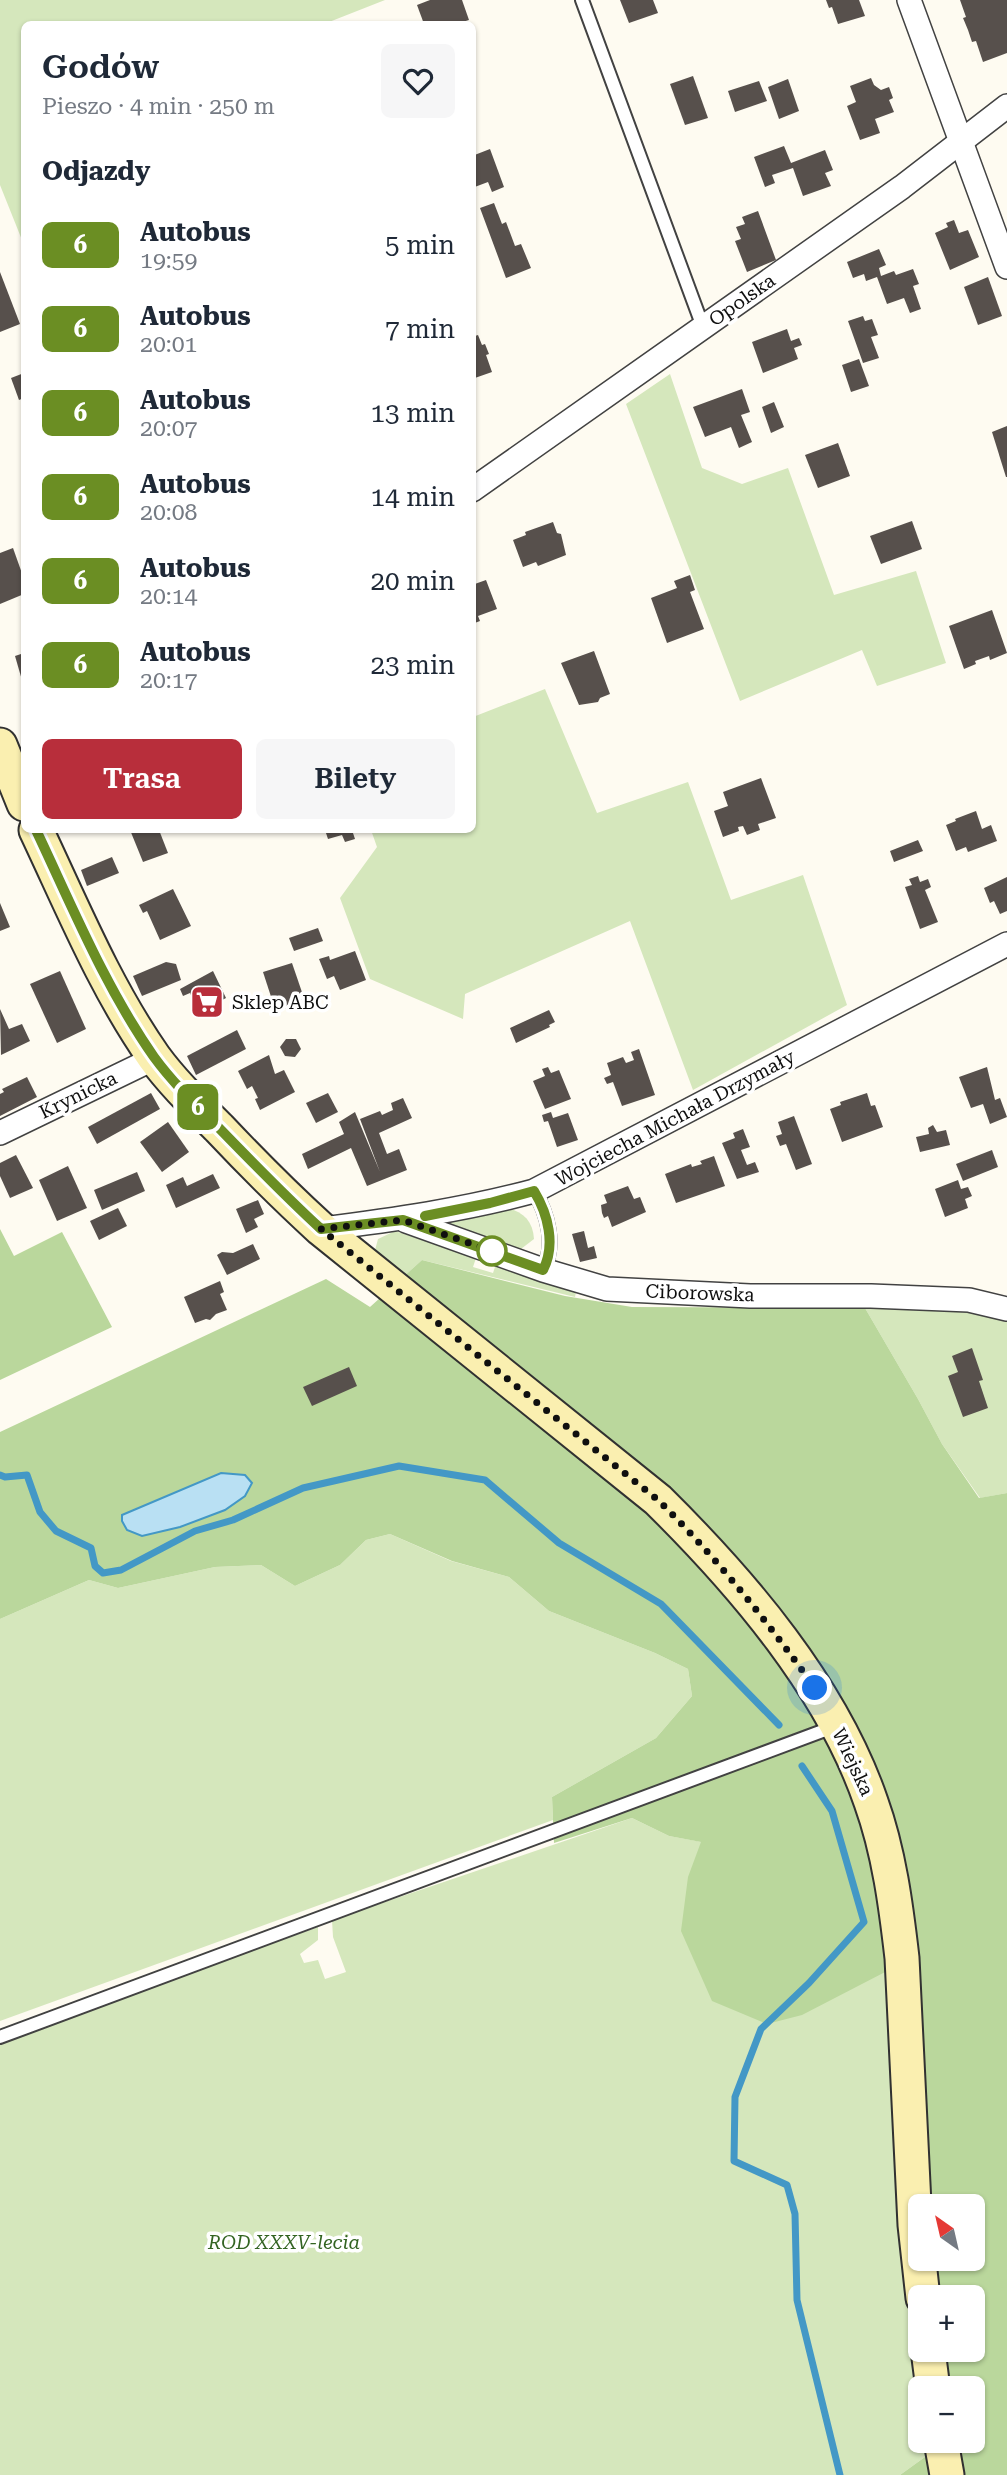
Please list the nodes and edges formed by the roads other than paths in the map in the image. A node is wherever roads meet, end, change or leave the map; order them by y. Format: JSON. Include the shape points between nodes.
{"nodes":[{"id":1,"x":582,"y":0,"type":"edge"},
{"id":2,"x":909,"y":0,"type":"edge"},
{"id":3,"x":1007,"y":106,"type":"edge"},
{"id":4,"x":961,"y":142,"type":"junction"},
{"id":5,"x":1007,"y":267,"type":"edge"},
{"id":6,"x":704,"y":327,"type":"junction"},
{"id":7,"x":476,"y":487,"type":"edge"},
{"id":8,"x":0,"y":745,"type":"edge"},
{"id":9,"x":21,"y":794,"type":"edge"},
{"id":10,"x":39,"y":833,"type":"edge"},
{"id":11,"x":1007,"y":944,"type":"edge"},
{"id":12,"x":155,"y":1058,"type":"junction"},
{"id":13,"x":0,"y":1133,"type":"edge"},
{"id":14,"x":534,"y":1191,"type":"junction"},
{"id":15,"x":403,"y":1220,"type":"junction"},
{"id":16,"x":321,"y":1229,"type":"junction"},
{"id":17,"x":543,"y":1270,"type":"junction"},
{"id":18,"x":1007,"y":1309,"type":"edge"},
{"id":19,"x":837,"y":1726,"type":"junction"},
{"id":20,"x":0,"y":2036,"type":"edge"},
{"id":21,"x":922,"y":2285,"type":"edge"}],
"edges":[{"from":1,"to":6,"type":"lane"},
{"from":2,"to":4,"type":"street"},
{"from":3,"to":4,"type":"street","name":"Opolska"},
{"from":4,"to":5,"type":"street"},
{"from":4,"to":6,"type":"street","name":"Opolska"},
{"from":6,"to":7,"type":"street","name":"Opolska"},
{"from":8,"to":9,"type":"street","name":"Wiejska"},
{"from":10,"to":12,"type":"street","name":"Wiejska","via":[[106,977]]},
{"from":11,"to":14,"type":"street","name":"Wojciecha Michała Drzymały"},
{"from":12,"to":13,"type":"street","name":"Krynicka"},
{"from":12,"to":16,"type":"street","name":"Wiejska"},
{"from":14,"to":15,"type":"street","name":"Wojciecha Michała Drzymały"},
{"from":14,"to":17,"type":"lane","via":[[546,1217],[550,1246]]},
{"from":15,"to":16,"type":"street","name":"Wojciecha Michała Drzymały"},
{"from":15,"to":17,"type":"street","name":"Ciborowska"},
{"from":16,"to":19,"type":"street","name":"Wiejska","via":[[658,1500],[694,1535],[779,1638]]},
{"from":17,"to":18,"type":"street","name":"Ciborowska","via":[[607,1289],[969,1300]]},
{"from":19,"to":20,"type":"lane"},
{"from":19,"to":21,"type":"street","name":"Wiejska","via":[[872,1802],[897,1916]]}]}
